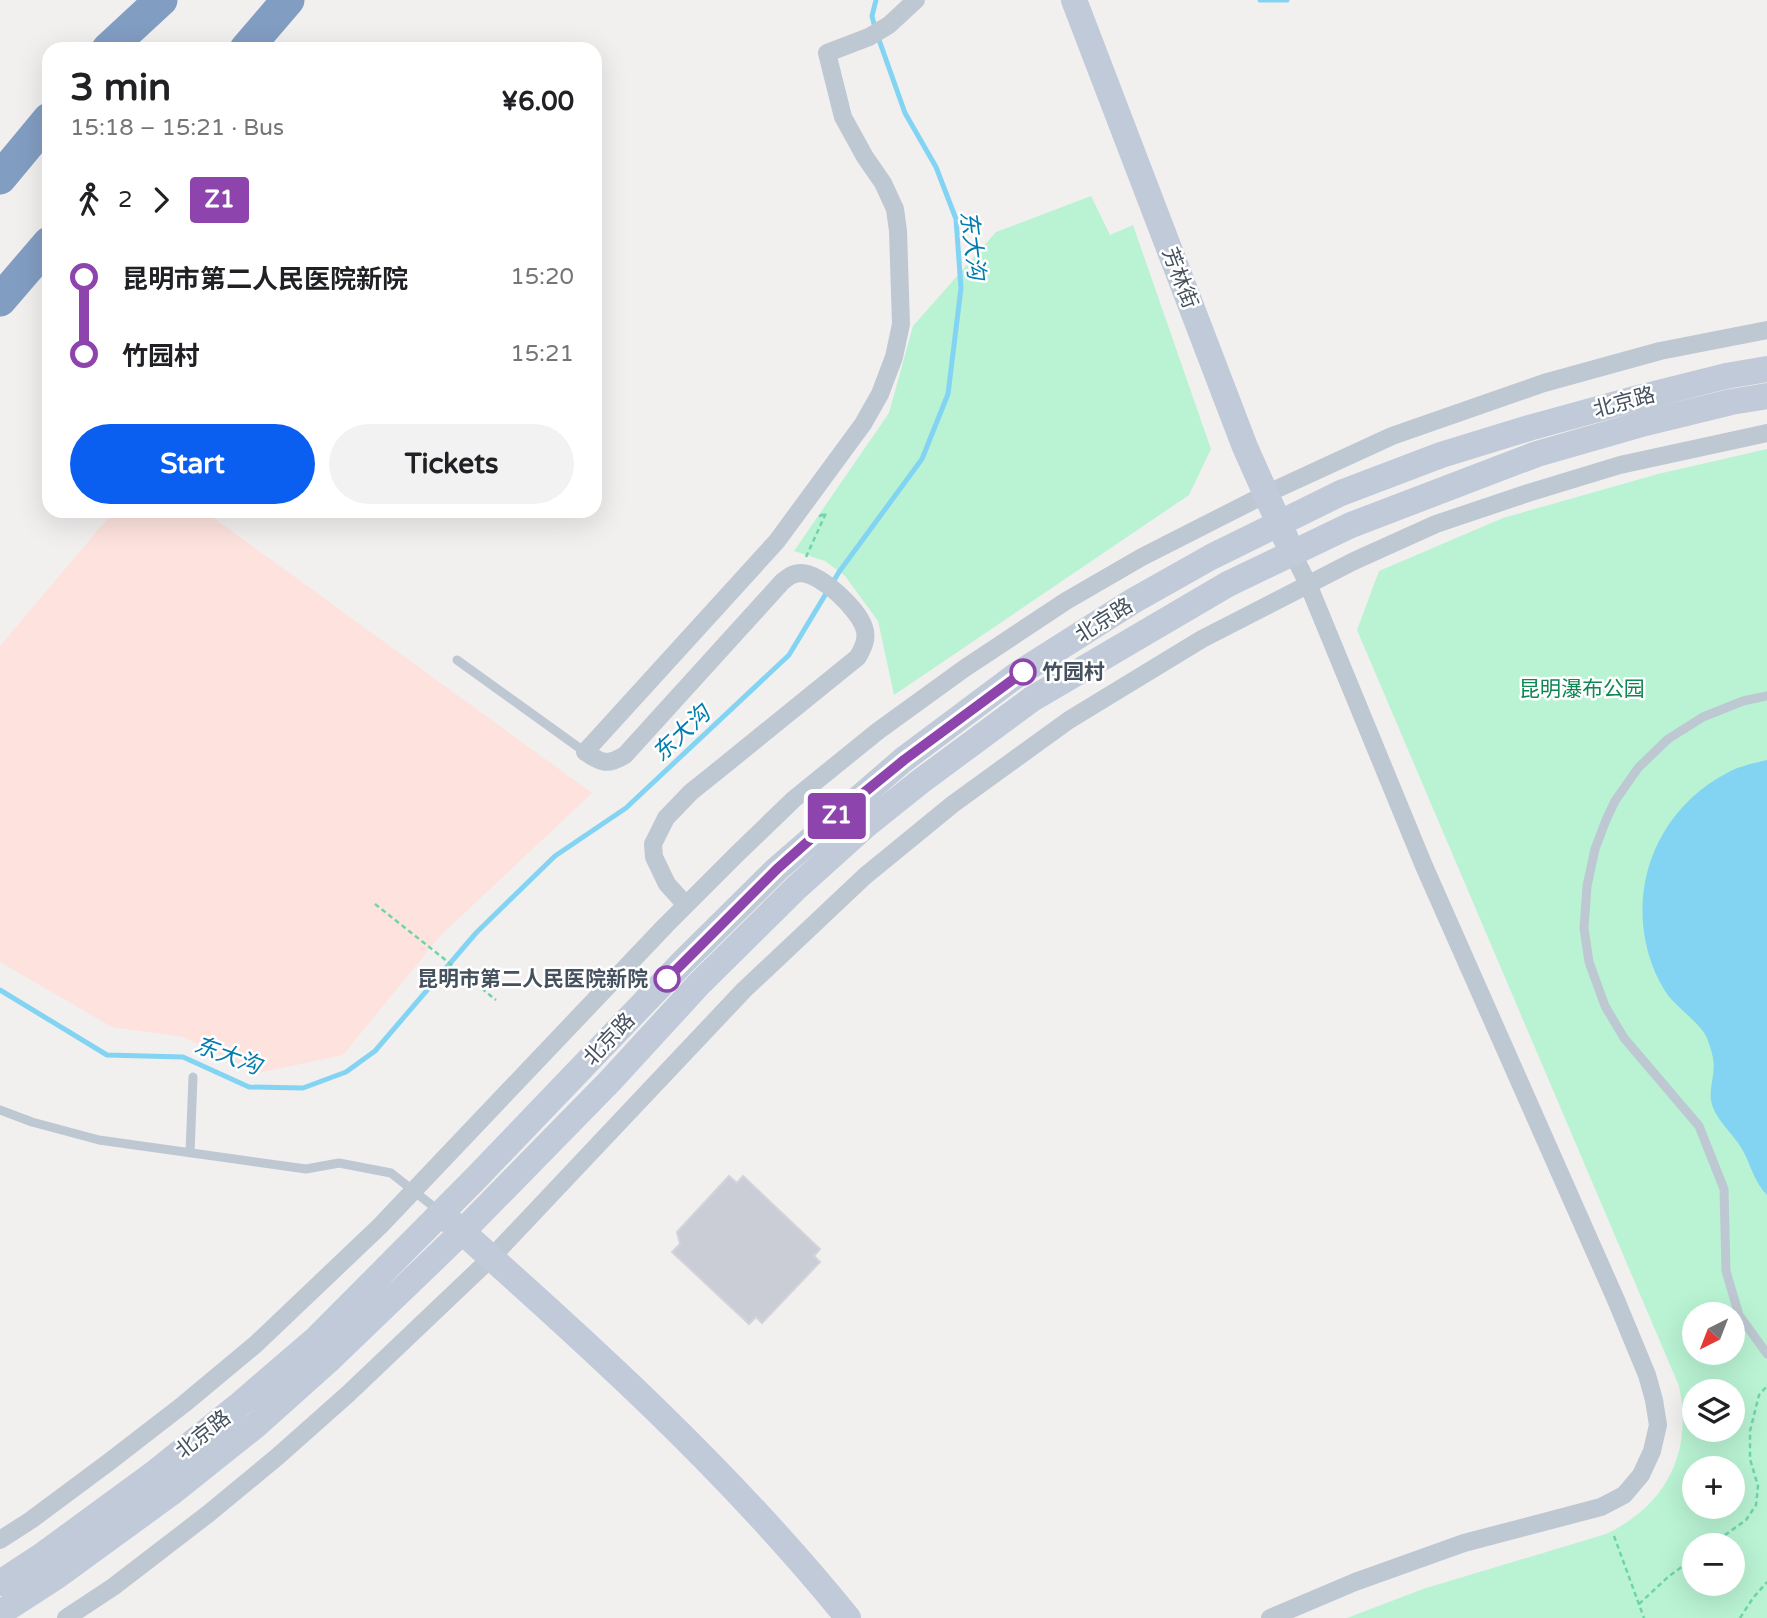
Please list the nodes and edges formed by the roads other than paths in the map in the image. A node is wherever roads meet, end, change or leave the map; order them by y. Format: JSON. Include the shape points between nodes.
{"nodes":[{"id":1,"x":162,"y":0,"type":"edge"},
{"id":2,"x":288,"y":0,"type":"edge"},
{"id":3,"x":916,"y":0,"type":"edge"},
{"id":4,"x":1074,"y":0,"type":"edge"},
{"id":5,"x":116,"y":42,"type":"edge"},
{"id":6,"x":252,"y":42,"type":"edge"},
{"id":7,"x":42,"y":127,"type":"edge"},
{"id":8,"x":0,"y":178,"type":"edge"},
{"id":9,"x":42,"y":236,"type":"edge"},
{"id":10,"x":42,"y":251,"type":"edge"},
{"id":11,"x":0,"y":272,"type":"edge"},
{"id":12,"x":0,"y":300,"type":"edge"},
{"id":13,"x":1767,"y":330,"type":"edge"},
{"id":14,"x":1767,"y":369,"type":"edge"},
{"id":15,"x":1767,"y":396,"type":"edge"},
{"id":16,"x":1767,"y":433,"type":"edge"},
{"id":17,"x":1266,"y":494,"type":"junction"},
{"id":18,"x":1279,"y":524,"type":"junction"},
{"id":19,"x":1293,"y":554,"type":"junction"},
{"id":20,"x":1308,"y":584,"type":"junction"},
{"id":21,"x":457,"y":660,"type":"dead end"},
{"id":22,"x":1767,"y":696,"type":"edge"},
{"id":23,"x":585,"y":751,"type":"junction"},
{"id":24,"x":685,"y":905,"type":"junction"},
{"id":25,"x":194,"y":1077,"type":"dead end"},
{"id":26,"x":0,"y":1110,"type":"edge"},
{"id":27,"x":190,"y":1153,"type":"junction"},
{"id":28,"x":414,"y":1191,"type":"junction"},
{"id":29,"x":440,"y":1213,"type":"junction"},
{"id":30,"x":462,"y":1232,"type":"junction"},
{"id":31,"x":491,"y":1258,"type":"junction"},
{"id":32,"x":1767,"y":1354,"type":"edge"},
{"id":33,"x":0,"y":1540,"type":"edge"},
{"id":34,"x":0,"y":1583,"type":"edge"},
{"id":35,"x":0,"y":1613,"type":"edge"},
{"id":36,"x":66,"y":1618,"type":"edge"},
{"id":37,"x":848,"y":1618,"type":"edge"},
{"id":38,"x":1270,"y":1618,"type":"edge"}],
"edges":[{"from":1,"to":5,"type":"highway"},
{"from":2,"to":6,"type":"highway"},
{"from":3,"to":23,"type":"street","via":[[869,37],[827,53],[843,117],[895,209],[901,324],[880,394],[777,541]]},
{"from":4,"to":17,"type":"main road","name":"芳林街"},
{"from":7,"to":8,"type":"highway"},
{"from":9,"to":11,"type":"highway"},
{"from":10,"to":12,"type":"highway"},
{"from":13,"to":17,"type":"street","via":[[1660,351],[1544,383],[1392,436]]},
{"from":14,"to":18,"type":"main road","name":"北京路","via":[[1638,398],[1441,455],[1340,493]]},
{"from":15,"to":19,"type":"main road","name":"北京路","via":[[1645,423],[1537,454],[1351,525]]},
{"from":16,"to":20,"type":"street","via":[[1620,465],[1528,493],[1436,524]]},
{"from":17,"to":18,"type":"main road","name":"芳林街"},
{"from":17,"to":24,"type":"street","via":[[1142,557],[965,668],[794,799]]},
{"from":18,"to":19,"type":"main road","name":"芳林街"},
{"from":18,"to":29,"type":"main road","name":"北京路","via":[[1133,601],[1018,674],[904,760],[777,869]]},
{"from":19,"to":20,"type":"street"},
{"from":19,"to":30,"type":"main road","name":"北京路","via":[[1228,584],[1032,699],[866,825],[699,984]]},
{"from":20,"to":31,"type":"street","via":[[1202,639],[1069,720],[953,804],[865,876],[744,990]]},
{"from":20,"to":38,"type":"street","via":[[1424,866],[1647,1375],[1658,1425],[1641,1475],[1624,1495],[1601,1507],[1464,1543]]},
{"from":21,"to":23,"type":"lane"},
{"from":22,"to":32,"type":"lane","via":[[1703,717],[1668,739],[1639,768],[1615,801],[1595,849],[1584,928],[1589,962],[1605,1006],[1624,1038],[1699,1126],[1724,1189],[1726,1271],[1732,1293],[1739,1315]]},
{"from":23,"to":24,"type":"street","via":[[600,762],[613,763],[625,755],[790,575],[810,574],[844,597],[859,618],[865,645],[858,657],[691,792],[658,830],[654,857],[667,884]]},
{"from":24,"to":28,"type":"street"},
{"from":25,"to":27,"type":"lane"},
{"from":26,"to":27,"type":"lane","via":[[99,1140]]},
{"from":27,"to":28,"type":"lane","via":[[306,1170],[339,1163],[391,1173]]},
{"from":28,"to":29,"type":"lane"},
{"from":28,"to":33,"type":"street","via":[[256,1344],[109,1462]]},
{"from":29,"to":30,"type":"main road"},
{"from":29,"to":34,"type":"main road","name":"北京路","via":[[317,1338],[238,1406],[156,1472]]},
{"from":30,"to":31,"type":"main road"},
{"from":30,"to":35,"type":"main road","name":"北京路","via":[[255,1426],[171,1493]]},
{"from":31,"to":36,"type":"street","via":[[277,1457],[123,1579]]},
{"from":31,"to":37,"type":"main road","via":[[620,1375],[733,1488]]}]}
